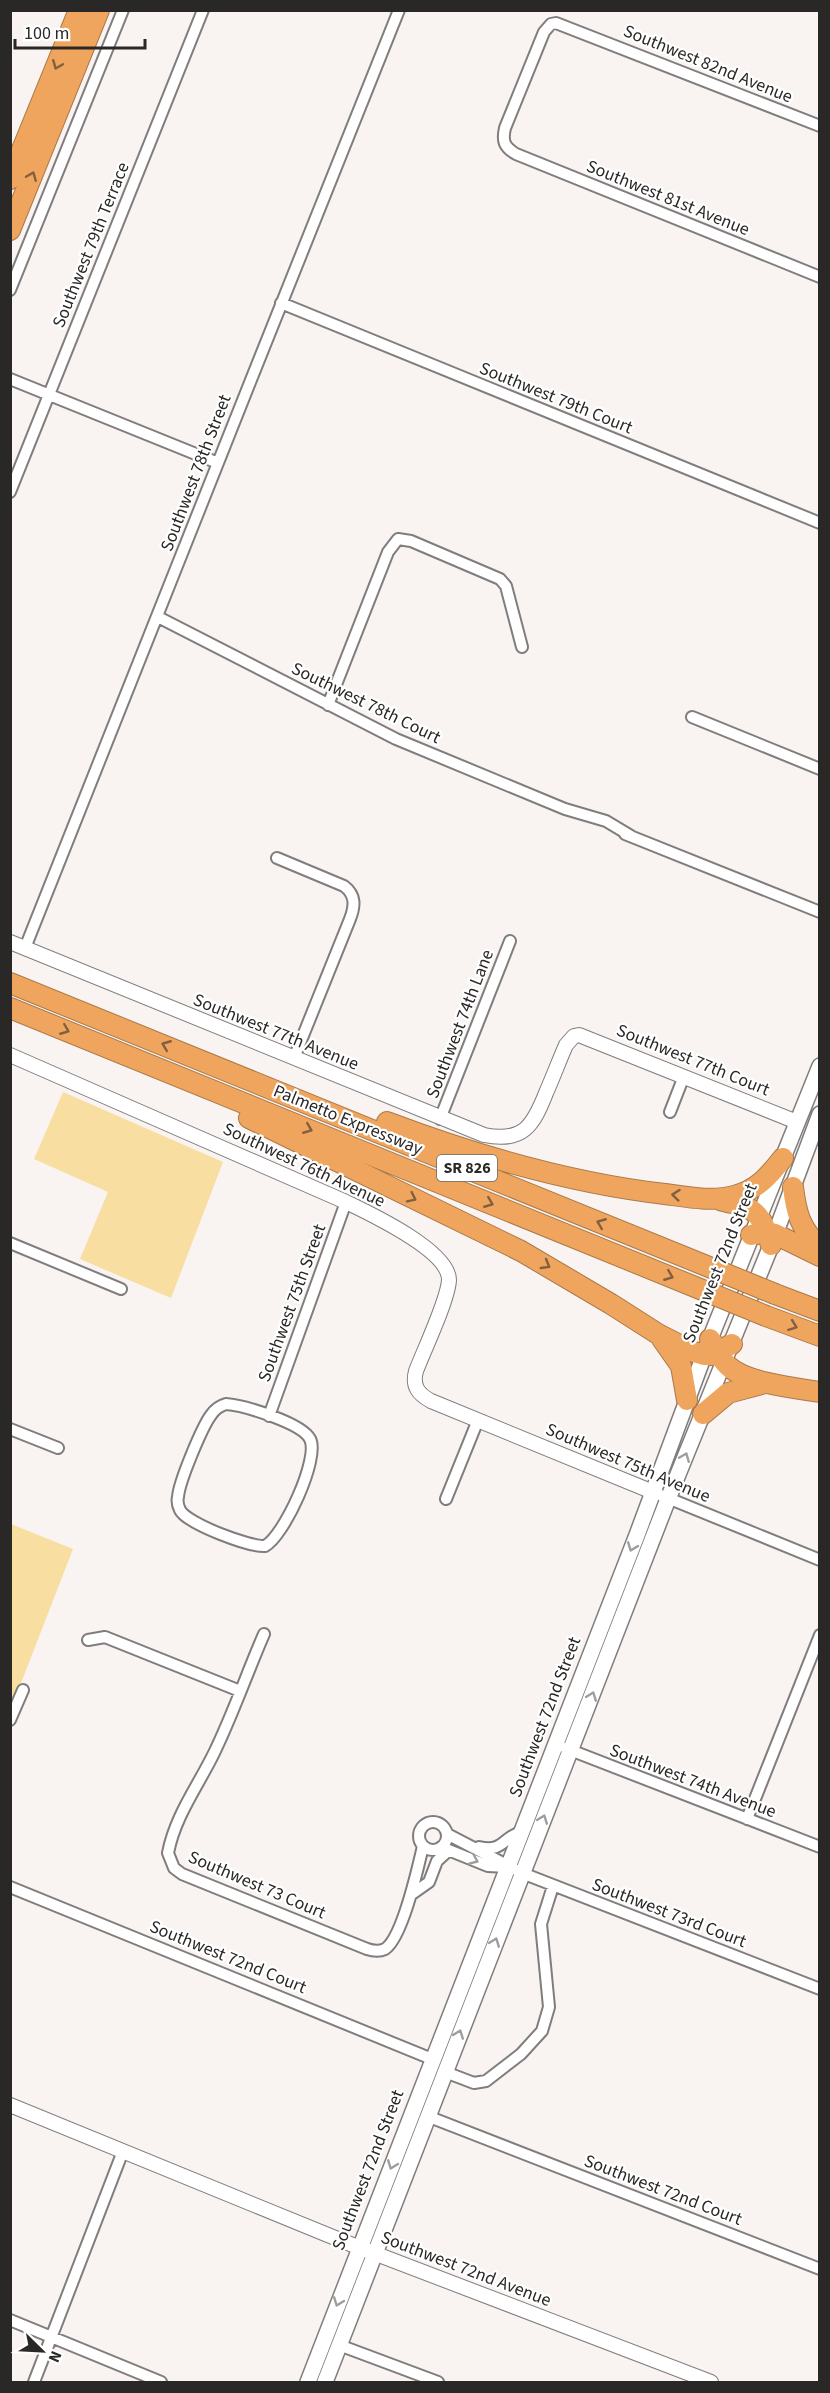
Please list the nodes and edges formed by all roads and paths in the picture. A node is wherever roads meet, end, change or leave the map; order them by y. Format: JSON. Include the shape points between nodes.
{"nodes":[{"id":1,"x":79,"y":10,"type":"edge"},
{"id":2,"x":99,"y":10,"type":"edge"},
{"id":3,"x":123,"y":10,"type":"edge"},
{"id":4,"x":203,"y":10,"type":"edge"},
{"id":5,"x":399,"y":10,"type":"edge"},
{"id":6,"x":819,"y":126,"type":"edge"},
{"id":7,"x":505,"y":146,"type":"joint"},
{"id":8,"x":10,"y":179,"type":"edge"},
{"id":9,"x":10,"y":230,"type":"edge"},
{"id":10,"x":819,"y":277,"type":"edge"},
{"id":11,"x":10,"y":290,"type":"edge"},
{"id":12,"x":281,"y":303,"type":"junction"},
{"id":13,"x":10,"y":379,"type":"edge"},
{"id":14,"x":49,"y":395,"type":"junction"},
{"id":15,"x":218,"y":463,"type":"junction"},
{"id":16,"x":10,"y":492,"type":"edge"},
{"id":17,"x":819,"y":523,"type":"edge"},
{"id":18,"x":158,"y":617,"type":"junction"},
{"id":19,"x":522,"y":647,"type":"dead end"},
{"id":20,"x":328,"y":705,"type":"junction"},
{"id":21,"x":692,"y":717,"type":"dead end"},
{"id":22,"x":819,"y":769,"type":"edge"},
{"id":23,"x":277,"y":858,"type":"dead end"},
{"id":24,"x":819,"y":912,"type":"edge"},
{"id":25,"x":510,"y":940,"type":"dead end"},
{"id":26,"x":10,"y":942,"type":"edge"},
{"id":27,"x":26,"y":948,"type":"junction"},
{"id":28,"x":10,"y":983,"type":"edge"},
{"id":29,"x":10,"y":1008,"type":"edge"},
{"id":30,"x":10,"y":1055,"type":"edge"},
{"id":31,"x":294,"y":1058,"type":"junction"},
{"id":32,"x":220,"y":1066,"type":"junction"},
{"id":33,"x":819,"y":1067,"type":"edge"},
{"id":34,"x":684,"y":1077,"type":"junction"},
{"id":35,"x":215,"y":1091,"type":"junction"},
{"id":36,"x":670,"y":1112,"type":"dead end"},
{"id":37,"x":819,"y":1114,"type":"edge"},
{"id":38,"x":440,"y":1119,"type":"junction"},
{"id":39,"x":797,"y":1122,"type":"junction"},
{"id":40,"x":529,"y":1127,"type":"joint"},
{"id":41,"x":814,"y":1130,"type":"junction"},
{"id":42,"x":783,"y":1158,"type":"junction"},
{"id":43,"x":793,"y":1187,"type":"junction"},
{"id":44,"x":718,"y":1199,"type":"junction"},
{"id":45,"x":346,"y":1202,"type":"junction"},
{"id":46,"x":765,"y":1232,"type":"junction"},
{"id":47,"x":10,"y":1243,"type":"edge"},
{"id":48,"x":819,"y":1247,"type":"edge"},
{"id":49,"x":819,"y":1257,"type":"edge"},
{"id":50,"x":121,"y":1289,"type":"dead end"},
{"id":51,"x":819,"y":1311,"type":"edge"},
{"id":52,"x":658,"y":1334,"type":"junction"},
{"id":53,"x":819,"y":1336,"type":"edge"},
{"id":54,"x":718,"y":1351,"type":"junction"},
{"id":55,"x":767,"y":1383,"type":"junction"},
{"id":56,"x":819,"y":1392,"type":"edge"},
{"id":57,"x":423,"y":1396,"type":"joint"},
{"id":58,"x":687,"y":1400,"type":"junction"},
{"id":59,"x":702,"y":1414,"type":"junction"},
{"id":60,"x":269,"y":1416,"type":"junction"},
{"id":61,"x":478,"y":1420,"type":"junction"},
{"id":62,"x":10,"y":1429,"type":"edge"},
{"id":63,"x":58,"y":1448,"type":"dead end"},
{"id":64,"x":653,"y":1492,"type":"junction"},
{"id":65,"x":446,"y":1499,"type":"dead end"},
{"id":66,"x":668,"y":1499,"type":"junction"},
{"id":67,"x":819,"y":1560,"type":"edge"},
{"id":68,"x":264,"y":1634,"type":"dead end"},
{"id":69,"x":598,"y":1634,"type":"junction"},
{"id":70,"x":819,"y":1635,"type":"edge"},
{"id":71,"x":614,"y":1639,"type":"junction"},
{"id":72,"x":88,"y":1640,"type":"dead end"},
{"id":73,"x":22,"y":1690,"type":"dead end"},
{"id":74,"x":240,"y":1691,"type":"junction"},
{"id":75,"x":10,"y":1720,"type":"edge"},
{"id":76,"x":556,"y":1744,"type":"junction"},
{"id":77,"x":570,"y":1750,"type":"junction"},
{"id":78,"x":747,"y":1819,"type":"junction"},
{"id":79,"x":521,"y":1832,"type":"junction"},
{"id":80,"x":447,"y":1834,"type":"junction"},
{"id":81,"x":423,"y":1846,"type":"junction"},
{"id":82,"x":473,"y":1846,"type":"junction"},
{"id":83,"x":819,"y":1847,"type":"edge"},
{"id":84,"x":445,"y":1848,"type":"junction"},
{"id":85,"x":507,"y":1867,"type":"junction"},
{"id":86,"x":522,"y":1874,"type":"junction"},
{"id":87,"x":414,"y":1878,"type":"junction"},
{"id":88,"x":428,"y":1883,"type":"junction"},
{"id":89,"x":553,"y":1886,"type":"junction"},
{"id":90,"x":10,"y":1887,"type":"edge"},
{"id":91,"x":412,"y":1894,"type":"junction"},
{"id":92,"x":819,"y":1989,"type":"edge"},
{"id":93,"x":438,"y":2044,"type":"junction"},
{"id":94,"x":432,"y":2059,"type":"junction"},
{"id":95,"x":445,"y":2072,"type":"junction"},
{"id":96,"x":10,"y":2105,"type":"edge"},
{"id":97,"x":427,"y":2116,"type":"junction"},
{"id":98,"x":123,"y":2151,"type":"junction"},
{"id":99,"x":359,"y":2247,"type":"junction"},
{"id":100,"x":374,"y":2252,"type":"junction"},
{"id":101,"x":819,"y":2269,"type":"edge"},
{"id":102,"x":10,"y":2320,"type":"edge"},
{"id":103,"x":51,"y":2337,"type":"junction"},
{"id":104,"x":339,"y":2345,"type":"junction"},
{"id":105,"x":34,"y":2382,"type":"edge"},
{"id":106,"x":161,"y":2382,"type":"edge"},
{"id":107,"x":308,"y":2382,"type":"edge"},
{"id":108,"x":325,"y":2382,"type":"edge"},
{"id":109,"x":438,"y":2382,"type":"edge"},
{"id":110,"x":711,"y":2382,"type":"edge"}],
"edges":[{"from":1,"to":8,"type":"highway","one_way":true},
{"from":9,"to":2,"type":"highway","one_way":true},
{"from":3,"to":11,"type":"street"},
{"from":4,"to":14,"type":"street","name":"Southwest 79th Terrace"},
{"from":5,"to":12,"type":"street","name":"Southwest 78th Street"},
{"from":6,"to":7,"type":"street","name":"Southwest 82nd Avenue","via":[[556,23],[544,32],[505,128]]},
{"from":7,"to":10,"type":"street","name":"Southwest 81st Avenue"},
{"from":12,"to":15,"type":"street","name":"Southwest 78th Street"},
{"from":12,"to":17,"type":"street","name":"Southwest 79th Court"},
{"from":13,"to":14,"type":"street"},
{"from":14,"to":15,"type":"street"},
{"from":14,"to":16,"type":"street","name":"Southwest 79th Terrace"},
{"from":15,"to":18,"type":"street","name":"Southwest 78th Street"},
{"from":18,"to":20,"type":"street","name":"Southwest 78th Court"},
{"from":18,"to":27,"type":"street","name":"Southwest 78th Street"},
{"from":19,"to":20,"type":"street","via":[[507,590],[498,577],[398,539],[388,552]]},
{"from":20,"to":24,"type":"street","name":"Southwest 78th Court","via":[[396,739],[565,808],[579,819],[632,836]]},
{"from":21,"to":22,"type":"street"},
{"from":23,"to":31,"type":"street","via":[[340,884],[351,893],[354,902]]},
{"from":25,"to":38,"type":"street","name":"Southwest 74th Lane"},
{"from":26,"to":27,"type":"street","name":"Southwest 77th Avenue"},
{"from":27,"to":31,"type":"street","name":"Southwest 77th Avenue"},
{"from":32,"to":28,"type":"highway","name":"Palmetto Expressway","number":"SR 826","one_way":true},
{"from":29,"to":35,"type":"highway","name":"Palmetto Expressway","number":"SR 826","one_way":true},
{"from":30,"to":45,"type":"street","name":"Southwest 76th Avenue"},
{"from":31,"to":38,"type":"street","name":"Southwest 77th Avenue"},
{"from":44,"to":32,"type":"highway","one_way":true,"via":[[645,1192],[501,1161],[263,1075]]},
{"from":51,"to":32,"type":"highway","name":"Palmetto Expressway","number":"SR 826","one_way":true,"bridge":true},
{"from":33,"to":39,"type":"main road","name":"Southwest 72nd Street"},
{"from":34,"to":36,"type":"street"},
{"from":34,"to":39,"type":"street","name":"Southwest 77th Court"},
{"from":34,"to":40,"type":"street","name":"Southwest 77th Court","via":[[588,1037],[574,1036],[566,1045]]},
{"from":35,"to":52,"type":"highway","one_way":true,"via":[[223,1105],[521,1251]]},
{"from":35,"to":53,"type":"highway","name":"Palmetto Expressway","number":"SR 826","one_way":true,"bridge":true},
{"from":37,"to":41,"type":"main road","name":"Southwest 72nd Street"},
{"from":38,"to":40,"type":"street","name":"Southwest 77th Avenue","via":[[494,1137],[514,1136]]},
{"from":39,"to":41,"type":"main road"},
{"from":39,"to":42,"type":"main road","name":"Southwest 72nd Street"},
{"from":41,"to":43,"type":"main road","name":"Southwest 72nd Street"},
{"from":42,"to":44,"type":"highway","via":[[756,1186]]},
{"from":42,"to":46,"type":"main road","name":"Southwest 72nd Street"},
{"from":43,"to":46,"type":"main road","name":"Southwest 72nd Street"},
{"from":43,"to":48,"type":"highway","via":[[801,1224]]},
{"from":44,"to":46,"type":"highway","via":[[746,1207]]},
{"from":45,"to":57,"type":"street","name":"Southwest 76th Avenue","via":[[426,1248],[447,1269],[446,1293],[414,1379]]},
{"from":45,"to":60,"type":"street","name":"Southwest 75th Street"},
{"from":46,"to":49,"type":"highway"},
{"from":46,"to":54,"type":"main road","name":"Southwest 72nd Street"},
{"from":46,"to":54,"type":"main road","name":"Southwest 72nd Street"},
{"from":47,"to":50,"type":"street"},
{"from":52,"to":54,"type":"highway"},
{"from":52,"to":58,"type":"highway","via":[[678,1360]]},
{"from":54,"to":55,"type":"highway","via":[[737,1372]]},
{"from":54,"to":58,"type":"main road","name":"Southwest 72nd Street"},
{"from":54,"to":59,"type":"main road","name":"Southwest 72nd Street"},
{"from":55,"to":56,"type":"highway"},
{"from":55,"to":59,"type":"highway","via":[[728,1393]]},
{"from":57,"to":61,"type":"street","name":"Southwest 75th Avenue"},
{"from":58,"to":64,"type":"main road","name":"Southwest 72nd Street"},
{"from":66,"to":59,"type":"main road","name":"Southwest 72nd Street","one_way":true},
{"from":60,"to":60,"type":"street","via":[[304,1432],[312,1449],[288,1518],[269,1544],[247,1543],[181,1513],[179,1490],[215,1409],[230,1404]]},
{"from":61,"to":64,"type":"street","name":"Southwest 75th Avenue"},
{"from":61,"to":65,"type":"street"},
{"from":62,"to":63,"type":"street"},
{"from":64,"to":66,"type":"street","name":"Southwest 75th Avenue"},
{"from":64,"to":69,"type":"main road","name":"Southwest 72nd Street","one_way":true},
{"from":66,"to":67,"type":"street","name":"Southwest 75th Avenue"},
{"from":66,"to":71,"type":"main road","name":"Southwest 72nd Street"},
{"from":68,"to":74,"type":"street"},
{"from":69,"to":71,"type":"main road"},
{"from":69,"to":76,"type":"main road","name":"Southwest 72nd Street"},
{"from":70,"to":78,"type":"street"},
{"from":77,"to":71,"type":"main road","name":"Southwest 72nd Street","one_way":true},
{"from":72,"to":74,"type":"street","via":[[105,1637]]},
{"from":73,"to":75,"type":"street"},
{"from":74,"to":91,"type":"street","name":"Southwest 73 Court","via":[[213,1754],[184,1806],[169,1846],[174,1868],[373,1951],[390,1944]]},
{"from":76,"to":77,"type":"street","name":"Southwest 74th Avenue"},
{"from":76,"to":79,"type":"main road","name":"Southwest 72nd Street"},
{"from":77,"to":78,"type":"street","name":"Southwest 74th Avenue"},
{"from":86,"to":77,"type":"main road","name":"Southwest 72nd Street","one_way":true},
{"from":78,"to":83,"type":"street","name":"Southwest 74th Avenue"},
{"from":79,"to":82,"type":"street","via":[[497,1847]]},
{"from":79,"to":85,"type":"main road","name":"Southwest 72nd Street"},
{"from":80,"to":81,"type":"street","via":[[441,1824],[426,1824],[419,1833]]},
{"from":80,"to":82,"type":"street"},
{"from":80,"to":84,"type":"street"},
{"from":81,"to":84,"type":"street","via":[[432,1850]]},
{"from":81,"to":87,"type":"street","name":"Southwest 73 Court"},
{"from":82,"to":85,"type":"street"},
{"from":84,"to":85,"type":"street","one_way":true,"via":[[488,1866]]},
{"from":84,"to":88,"type":"street"},
{"from":85,"to":86,"type":"street","name":"Southwest 73rd Court"},
{"from":85,"to":93,"type":"main road","name":"Southwest 72nd Street"},
{"from":86,"to":89,"type":"street","name":"Southwest 73rd Court"},
{"from":95,"to":86,"type":"main road","name":"Southwest 72nd Street","one_way":true},
{"from":87,"to":88,"type":"street"},
{"from":87,"to":91,"type":"street","name":"Southwest 73 Court"},
{"from":88,"to":91,"type":"street"},
{"from":89,"to":92,"type":"street","name":"Southwest 73rd Court"},
{"from":89,"to":95,"type":"street","via":[[541,1924],[549,2007],[542,2031],[486,2081],[474,2083]]},
{"from":90,"to":94,"type":"street","name":"Southwest 72nd Court"},
{"from":93,"to":94,"type":"main road","name":"Southwest 72nd Street"},
{"from":93,"to":95,"type":"main road"},
{"from":94,"to":99,"type":"main road","name":"Southwest 72nd Street","one_way":true},
{"from":95,"to":97,"type":"main road","name":"Southwest 72nd Street"},
{"from":96,"to":98,"type":"street","name":"Southwest 72nd Avenue"},
{"from":97,"to":100,"type":"main road","name":"Southwest 72nd Street"},
{"from":97,"to":101,"type":"street","name":"Southwest 72nd Court"},
{"from":98,"to":99,"type":"street","name":"Southwest 72nd Avenue"},
{"from":98,"to":103,"type":"street"},
{"from":99,"to":100,"type":"street","name":"Southwest 72nd Avenue"},
{"from":99,"to":107,"type":"main road","name":"Southwest 72nd Street","one_way":true},
{"from":100,"to":104,"type":"main road","name":"Southwest 72nd Street"},
{"from":100,"to":110,"type":"street","name":"Southwest 72nd Avenue"},
{"from":102,"to":103,"type":"street"},
{"from":103,"to":105,"type":"street"},
{"from":103,"to":106,"type":"street"},
{"from":104,"to":108,"type":"main road","name":"Southwest 72nd Street"},
{"from":104,"to":109,"type":"street"}]}
